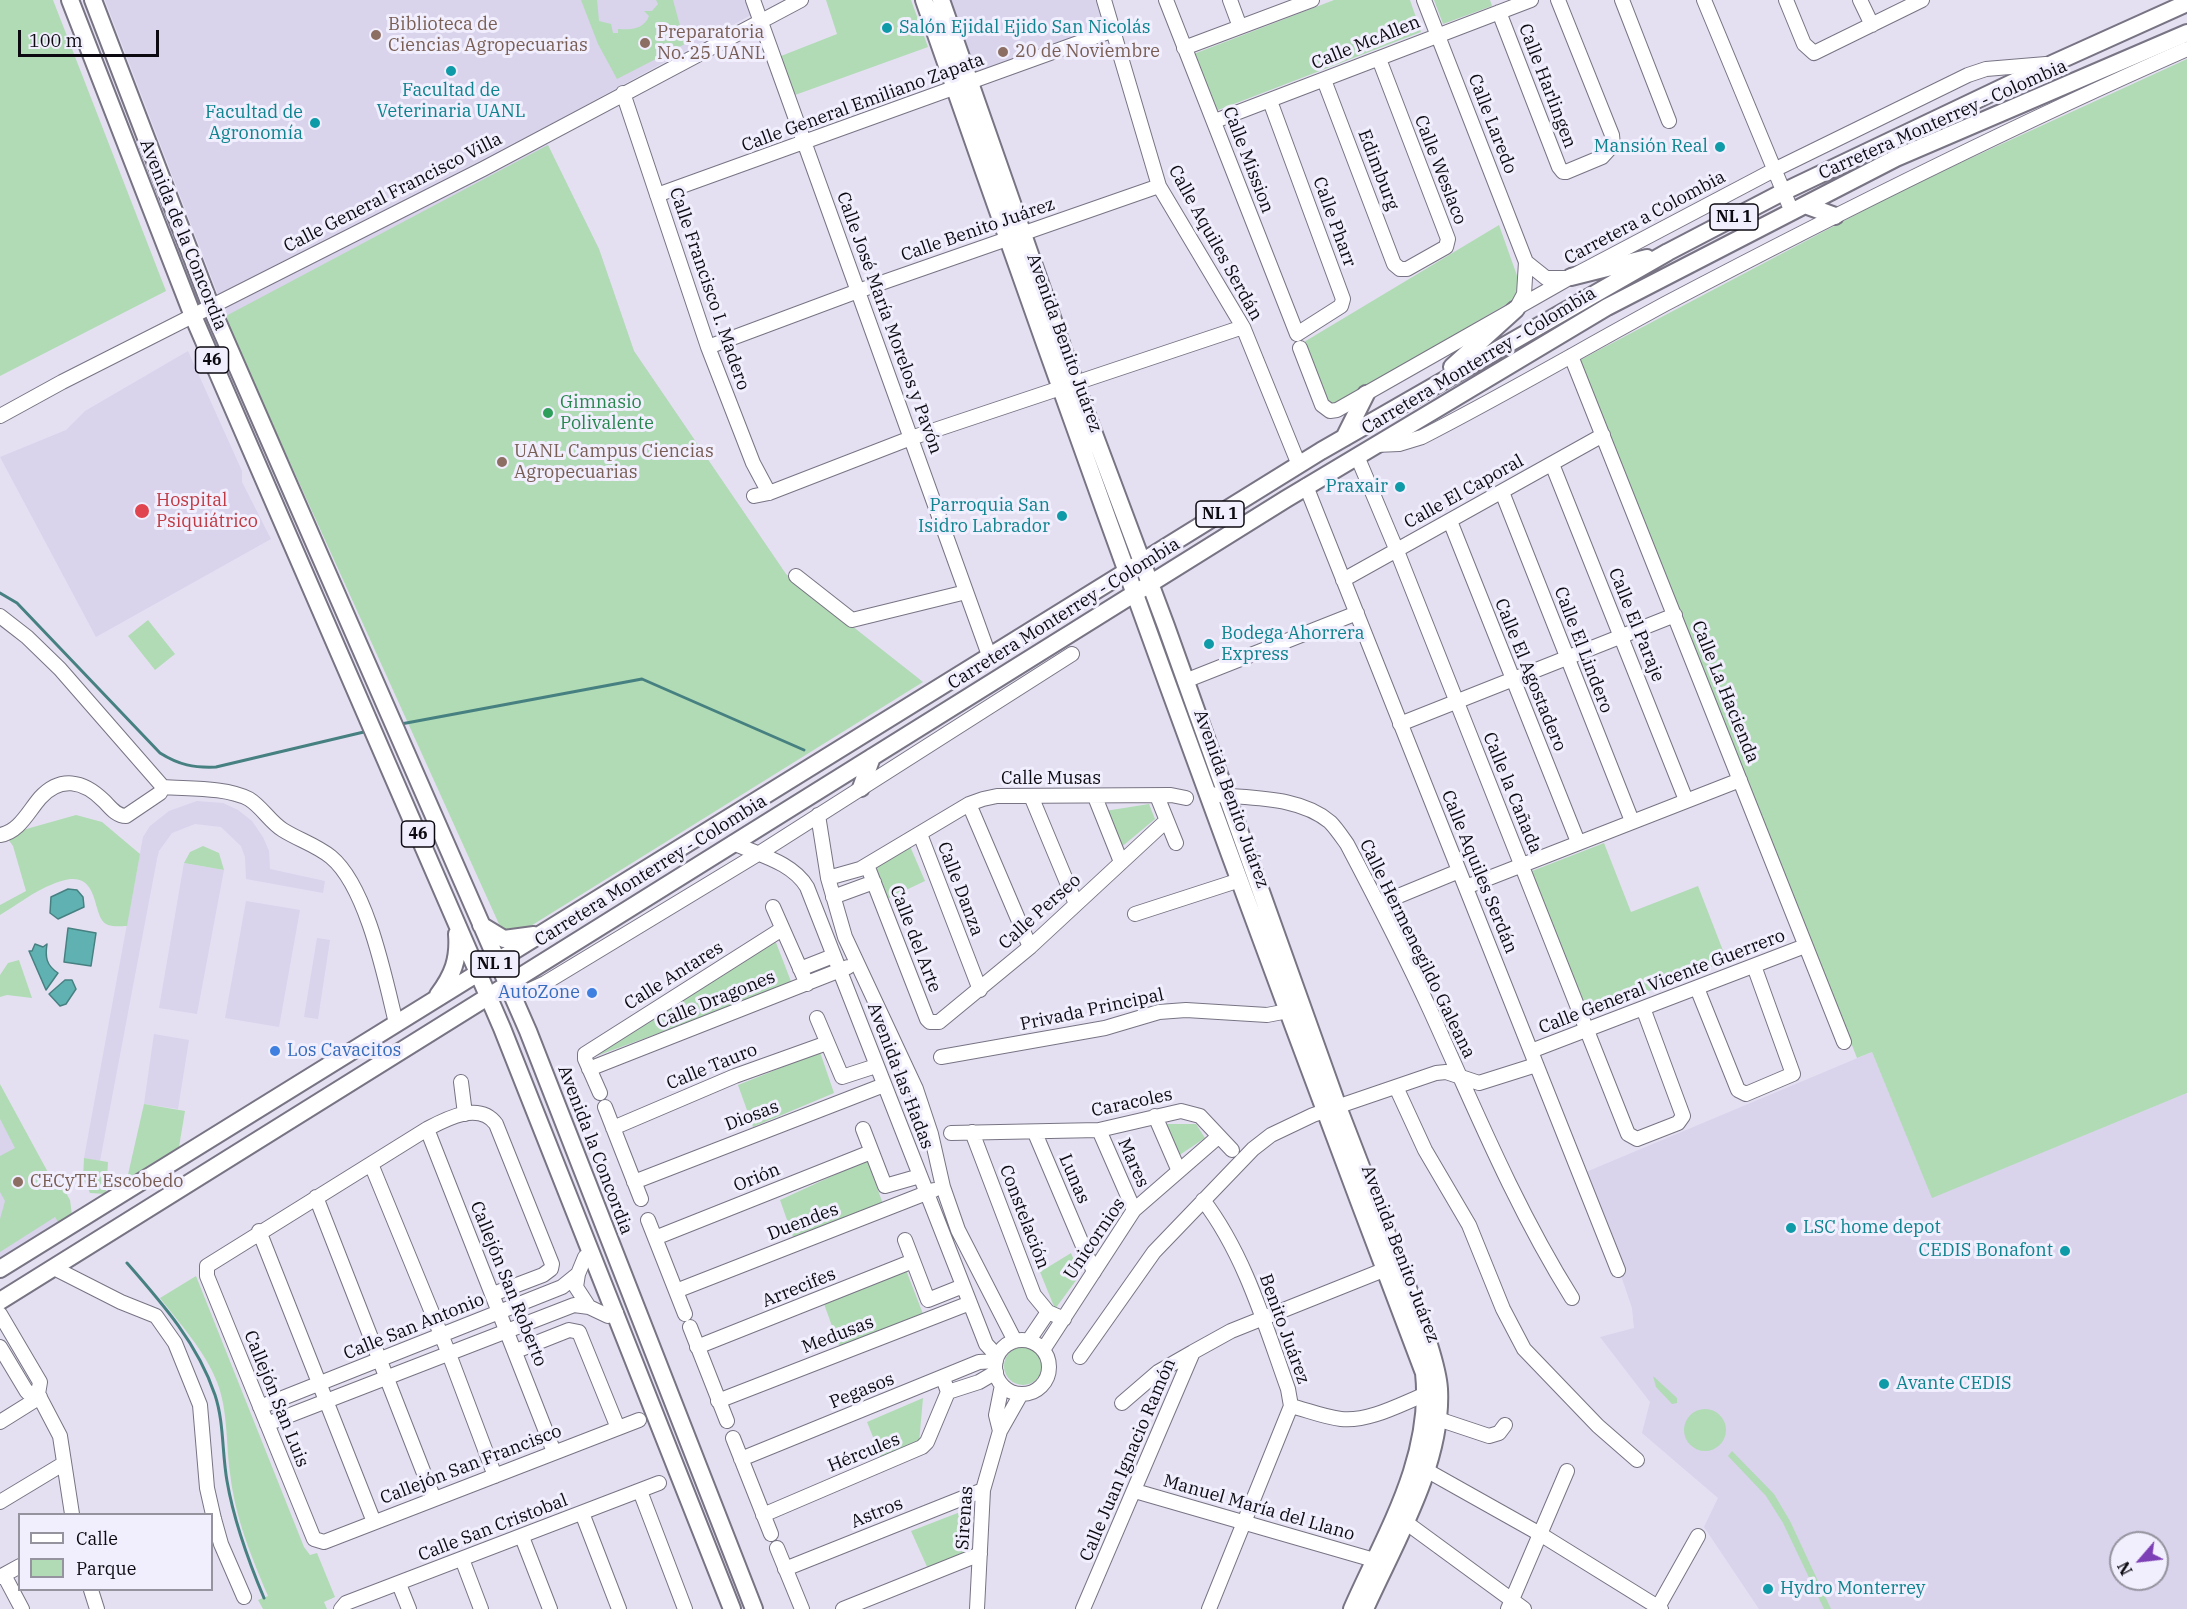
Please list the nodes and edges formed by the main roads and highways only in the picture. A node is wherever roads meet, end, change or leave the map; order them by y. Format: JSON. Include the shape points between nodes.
{"nodes":[{"id":1,"x":70,"y":0,"type":"edge"},
{"id":2,"x":93,"y":0,"type":"edge"},
{"id":3,"x":924,"y":0,"type":"edge"},
{"id":4,"x":941,"y":0,"type":"edge"},
{"id":5,"x":2187,"y":3,"type":"edge"},
{"id":6,"x":2187,"y":33,"type":"edge"},
{"id":7,"x":963,"y":86,"type":"junction"},
{"id":8,"x":1798,"y":208,"type":"junction"},
{"id":9,"x":1835,"y":216,"type":"road end"},
{"id":10,"x":1668,"y":252,"type":"junction"},
{"id":11,"x":1571,"y":277,"type":"road end"},
{"id":12,"x":1516,"y":309,"type":"road end"},
{"id":13,"x":1068,"y":386,"type":"junction"},
{"id":14,"x":1431,"y":387,"type":"junction"},
{"id":15,"x":1365,"y":394,"type":"road end"},
{"id":16,"x":1344,"y":438,"type":"junction"},
{"id":17,"x":1134,"y":567,"type":"junction"},
{"id":18,"x":1142,"y":588,"type":"junction"},
{"id":19,"x":386,"y":710,"type":"joint"},
{"id":20,"x":872,"y":757,"type":"junction"},
{"id":21,"x":861,"y":788,"type":"road end"},
{"id":22,"x":1217,"y":795,"type":"junction"},
{"id":23,"x":456,"y":921,"type":"junction"},
{"id":24,"x":481,"y":925,"type":"junction"},
{"id":25,"x":544,"y":933,"type":"junction"},
{"id":26,"x":498,"y":962,"type":"junction"},
{"id":27,"x":479,"y":974,"type":"junction"},
{"id":28,"x":510,"y":991,"type":"junction"},
{"id":29,"x":488,"y":996,"type":"junction"},
{"id":30,"x":435,"y":999,"type":"junction"},
{"id":31,"x":555,"y":1101,"type":"junction"},
{"id":32,"x":1331,"y":1109,"type":"junction"},
{"id":33,"x":535,"y":1110,"type":"junction"},
{"id":34,"x":612,"y":1246,"type":"junction"},
{"id":35,"x":592,"y":1254,"type":"junction"},
{"id":36,"x":0,"y":1269,"type":"edge"},
{"id":37,"x":0,"y":1301,"type":"edge"},
{"id":38,"x":635,"y":1305,"type":"junction"},
{"id":39,"x":616,"y":1313,"type":"junction"},
{"id":40,"x":732,"y":1609,"type":"edge"},
{"id":41,"x":754,"y":1609,"type":"edge"},
{"id":42,"x":1352,"y":1609,"type":"edge"},
{"id":43,"x":1365,"y":1609,"type":"edge"}],
"edges":[{"from":1,"to":23,"type":"main road","name":"Avenida de la Concordia","number":"46","via":[[193,316]]},
{"from":2,"to":19,"type":"main road","name":"Avenida de la Concordia","number":"46","via":[[211,307]]},
{"from":3,"to":7,"type":"main road","name":"Avenida Benito Juárez"},
{"from":4,"to":7,"type":"main road","name":"Avenida Benito Juárez"},
{"from":5,"to":10,"type":"main road","name":"Carretera Monterrey - Colombia","number":"NL 1","via":[[1783,192]]},
{"from":6,"to":8,"type":"main road","name":"Carretera Monterrey - Colombia","number":"NL 1","via":[[1896,158]]},
{"from":7,"to":13,"type":"main road","name":"Avenida Benito Juárez","via":[[1024,234]]},
{"from":7,"to":13,"type":"main road","name":"Avenida Benito Juárez","via":[[1006,240]]},
{"from":8,"to":9,"type":"main road"},
{"from":8,"to":18,"type":"main road","name":"Carretera Monterrey - Colombia","number":"NL 1","via":[[1607,306]]},
{"from":10,"to":11,"type":"main road"},
{"from":10,"to":14,"type":"main road","name":"Carretera Monterrey - Colombia","number":"NL 1"},
{"from":12,"to":14,"type":"main road"},
{"from":13,"to":17,"type":"main road","name":"Avenida Benito Juárez"},
{"from":14,"to":16,"type":"main road","name":"Carretera Monterrey - Colombia","number":"NL 1"},
{"from":15,"to":16,"type":"main road"},
{"from":16,"to":17,"type":"main road","name":"Carretera Monterrey - Colombia","number":"NL 1"},
{"from":17,"to":18,"type":"main road","name":"Avenida Benito Juárez"},
{"from":17,"to":25,"type":"main road","name":"Carretera Monterrey - Colombia","number":"NL 1"},
{"from":18,"to":20,"type":"main road","name":"Carretera Monterrey - Colombia","number":"NL 1"},
{"from":18,"to":22,"type":"main road","name":"Avenida Benito Juárez"},
{"from":18,"to":22,"type":"main road","name":"Avenida Benito Juárez","via":[[1185,681]]},
{"from":19,"to":24,"type":"main road","name":"Avenida la Concordia","number":"46"},
{"from":20,"to":21,"type":"main road"},
{"from":20,"to":28,"type":"main road","name":"Carretera Monterrey - Colombia","number":"NL 1","via":[[619,915]]},
{"from":22,"to":32,"type":"main road","name":"Avenida Benito Juárez"},
{"from":22,"to":32,"type":"main road","name":"Avenida Benito Juárez","via":[[1240,880],[1288,1011]]},
{"from":23,"to":27,"type":"main road","number":"46"},
{"from":23,"to":30,"type":"main road","via":[[455,967]]},
{"from":24,"to":25,"type":"main road","via":[[509,940]]},
{"from":24,"to":26,"type":"main road","name":"Avenida la Concordia","number":"46"},
{"from":25,"to":26,"type":"main road","name":"Carretera Monterrey - Colombia","number":"NL 1"},
{"from":26,"to":27,"type":"main road","name":"Carretera Monterrey - Colombia","number":"NL 1"},
{"from":26,"to":28,"type":"main road","name":"Avenida la Concordia","number":"46"},
{"from":27,"to":29,"type":"main road","number":"46"},
{"from":27,"to":30,"type":"main road","name":"Carretera Monterrey - Colombia","number":"NL 1"},
{"from":28,"to":29,"type":"main road","name":"Carretera Monterrey - Colombia","number":"NL 1"},
{"from":28,"to":31,"type":"main road","name":"Avenida la Concordia","number":"46"},
{"from":29,"to":33,"type":"main road","number":"46"},
{"from":29,"to":37,"type":"main road","name":"Carretera Monterrey - Colombia","number":"NL 1"},
{"from":30,"to":36,"type":"main road","name":"Carretera Monterrey - Colombia","number":"NL 1"},
{"from":31,"to":33,"type":"main road"},
{"from":31,"to":34,"type":"main road","name":"Avenida la Concordia","number":"46"},
{"from":32,"to":42,"type":"main road","name":"Avenida Benito Juárez","via":[[1424,1373],[1426,1394],[1419,1454]]},
{"from":32,"to":43,"type":"main road","name":"Avenida Benito Juárez","via":[[1426,1335],[1439,1385],[1438,1419],[1426,1470]]},
{"from":33,"to":35,"type":"main road","number":"46"},
{"from":34,"to":35,"type":"main road"},
{"from":34,"to":38,"type":"main road","name":"Avenida la Concordia","number":"46"},
{"from":35,"to":39,"type":"main road","number":"46"},
{"from":38,"to":39,"type":"main road"},
{"from":38,"to":41,"type":"main road","name":"Avenida la Concordia","number":"46"},
{"from":39,"to":40,"type":"main road","number":"46"}]}
